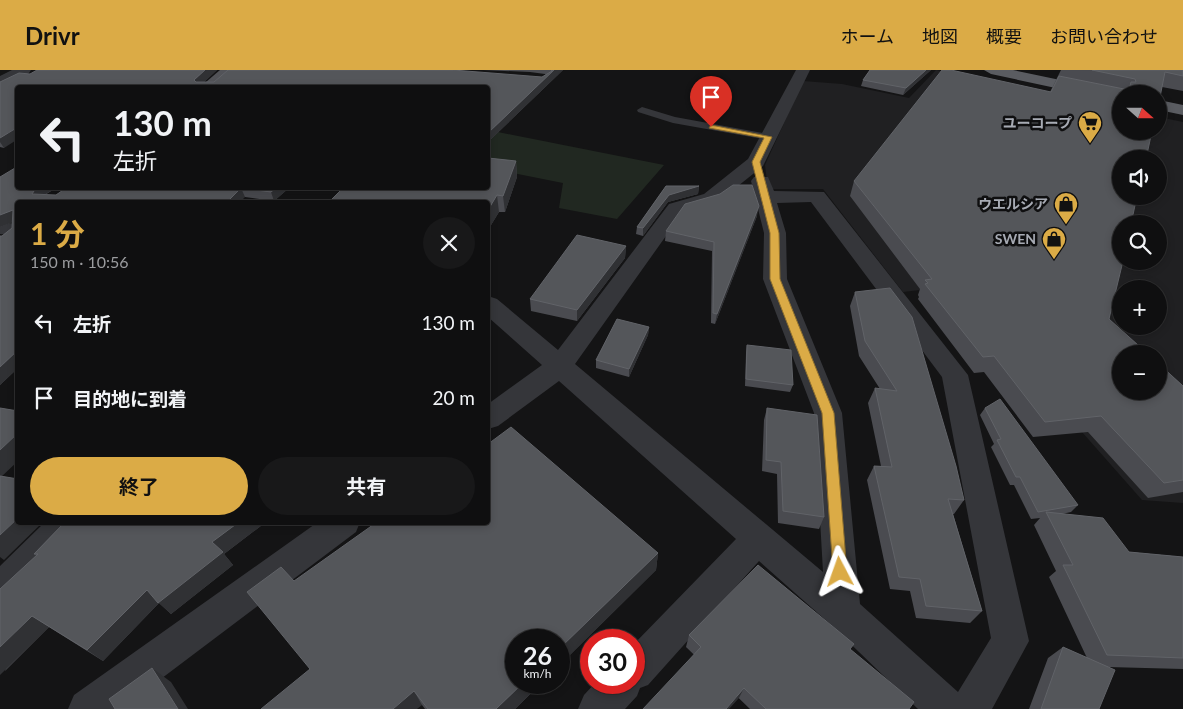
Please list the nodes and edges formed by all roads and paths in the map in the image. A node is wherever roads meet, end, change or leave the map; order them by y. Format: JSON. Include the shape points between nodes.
{"nodes":[{"id":1,"x":24,"y":70,"type":"edge"},
{"id":2,"x":230,"y":70,"type":"edge"},
{"id":3,"x":803,"y":70,"type":"edge"},
{"id":4,"x":991,"y":70,"type":"edge"},
{"id":5,"x":0,"y":82,"type":"edge"},
{"id":6,"x":210,"y":85,"type":"edge"},
{"id":7,"x":1112,"y":95,"type":"edge"},
{"id":8,"x":1168,"y":107,"type":"edge"},
{"id":9,"x":642,"y":110,"type":"dead end"},
{"id":10,"x":1183,"y":110,"type":"edge"},
{"id":11,"x":768,"y":137,"type":"junction"},
{"id":12,"x":756,"y":162,"type":"junction"},
{"id":13,"x":765,"y":198,"type":"junction"},
{"id":14,"x":490,"y":306,"type":"edge"},
{"id":15,"x":560,"y":366,"type":"junction"},
{"id":16,"x":490,"y":417,"type":"edge"},
{"id":17,"x":65,"y":525,"type":"edge"},
{"id":18,"x":340,"y":525,"type":"edge"},
{"id":19,"x":758,"y":539,"type":"junction"},
{"id":20,"x":0,"y":590,"type":"edge"},
{"id":21,"x":844,"y":612,"type":"junction"},
{"id":22,"x":645,"y":659,"type":"edge"},
{"id":23,"x":611,"y":694,"type":"edge"},
{"id":24,"x":88,"y":709,"type":"edge"},
{"id":25,"x":598,"y":709,"type":"edge"},
{"id":26,"x":947,"y":709,"type":"edge"},
{"id":27,"x":970,"y":709,"type":"edge"}],
"edges":[{"from":1,"to":5,"type":"street"},
{"from":2,"to":6,"type":"main road"},
{"from":3,"to":11,"type":"street"},
{"from":4,"to":7,"type":"highway"},
{"from":8,"to":10,"type":"highway"},
{"from":9,"to":11,"type":"lane","via":[[673,120]]},
{"from":11,"to":12,"type":"street"},
{"from":12,"to":13,"type":"street"},
{"from":12,"to":15,"type":"street","via":[[710,198],[676,208]]},
{"from":13,"to":21,"type":"street","via":[[775,233],[775,279],[828,413]]},
{"from":13,"to":27,"type":"street","via":[[817,196],[955,375],[1010,641]]},
{"from":14,"to":15,"type":"street"},
{"from":15,"to":16,"type":"street"},
{"from":15,"to":19,"type":"street"},
{"from":17,"to":20,"type":"street"},
{"from":18,"to":24,"type":"street"},
{"from":19,"to":21,"type":"street"},
{"from":19,"to":22,"type":"street"},
{"from":21,"to":26,"type":"street"},
{"from":23,"to":25,"type":"street"}]}
